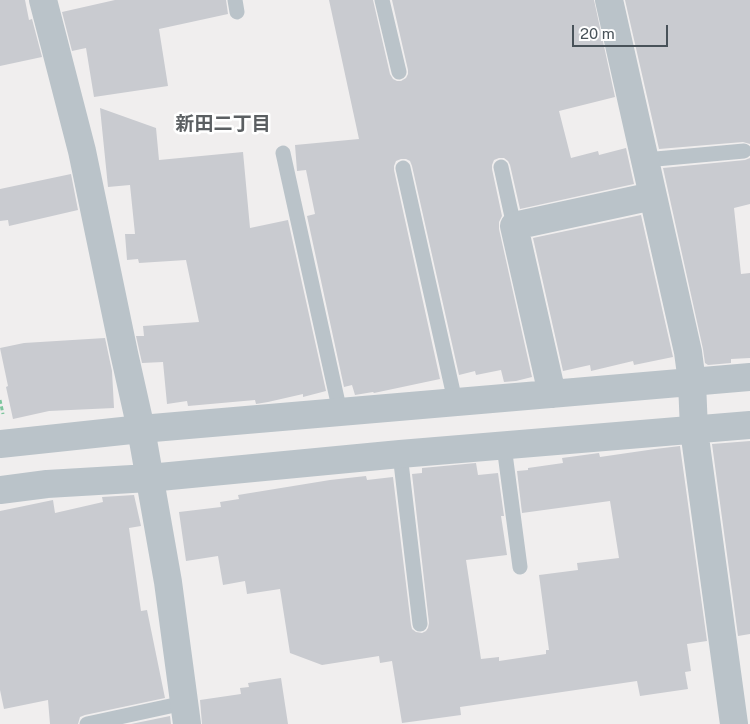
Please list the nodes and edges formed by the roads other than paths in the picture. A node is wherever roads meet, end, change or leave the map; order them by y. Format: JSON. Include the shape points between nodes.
{"nodes":[{"id":1,"x":43,"y":0,"type":"edge"},
{"id":2,"x":382,"y":0,"type":"edge"},
{"id":3,"x":609,"y":0,"type":"edge"},
{"id":4,"x":399,"y":72,"type":"dead end"},
{"id":5,"x":744,"y":151,"type":"dead end"},
{"id":6,"x":283,"y":153,"type":"dead end"},
{"id":7,"x":645,"y":160,"type":"junction"},
{"id":8,"x":501,"y":167,"type":"dead end"},
{"id":9,"x":403,"y":168,"type":"dead end"},
{"id":10,"x":653,"y":196,"type":"junction"},
{"id":11,"x":514,"y":226,"type":"junction"},
{"id":12,"x":750,"y":377,"type":"edge"},
{"id":13,"x":692,"y":382,"type":"junction"},
{"id":14,"x":552,"y":394,"type":"junction"},
{"id":15,"x":455,"y":401,"type":"junction"},
{"id":16,"x":340,"y":412,"type":"junction"},
{"id":17,"x":750,"y":425,"type":"edge"},
{"id":18,"x":142,"y":429,"type":"junction"},
{"id":19,"x":694,"y":430,"type":"junction"},
{"id":20,"x":0,"y":444,"type":"edge"},
{"id":21,"x":504,"y":446,"type":"junction"},
{"id":22,"x":400,"y":454,"type":"junction"},
{"id":23,"x":150,"y":478,"type":"junction"},
{"id":24,"x":0,"y":490,"type":"edge"},
{"id":25,"x":520,"y":567,"type":"dead end"},
{"id":26,"x":420,"y":624,"type":"dead end"},
{"id":27,"x":185,"y":714,"type":"edge"},
{"id":28,"x":86,"y":724,"type":"edge"},
{"id":29,"x":734,"y":724,"type":"edge"}],
"edges":[{"from":1,"to":18,"type":"street","via":[[82,151]]},
{"from":2,"to":4,"type":"lane"},
{"from":3,"to":7,"type":"street"},
{"from":5,"to":7,"type":"lane"},
{"from":6,"to":16,"type":"lane"},
{"from":7,"to":10,"type":"street"},
{"from":8,"to":11,"type":"lane"},
{"from":9,"to":15,"type":"lane"},
{"from":10,"to":11,"type":"street"},
{"from":10,"to":13,"type":"street"},
{"from":11,"to":14,"type":"street"},
{"from":12,"to":13,"type":"street"},
{"from":13,"to":14,"type":"street"},
{"from":13,"to":19,"type":"street"},
{"from":14,"to":15,"type":"street"},
{"from":15,"to":16,"type":"street"},
{"from":16,"to":18,"type":"street"},
{"from":17,"to":19,"type":"street"},
{"from":18,"to":20,"type":"street"},
{"from":18,"to":23,"type":"street"},
{"from":19,"to":21,"type":"street"},
{"from":19,"to":29,"type":"street"},
{"from":21,"to":22,"type":"street"},
{"from":21,"to":25,"type":"lane"},
{"from":22,"to":23,"type":"street"},
{"from":22,"to":26,"type":"lane"},
{"from":23,"to":24,"type":"street"},
{"from":23,"to":27,"type":"street","via":[[168,582]]},
{"from":27,"to":28,"type":"lane"}]}
